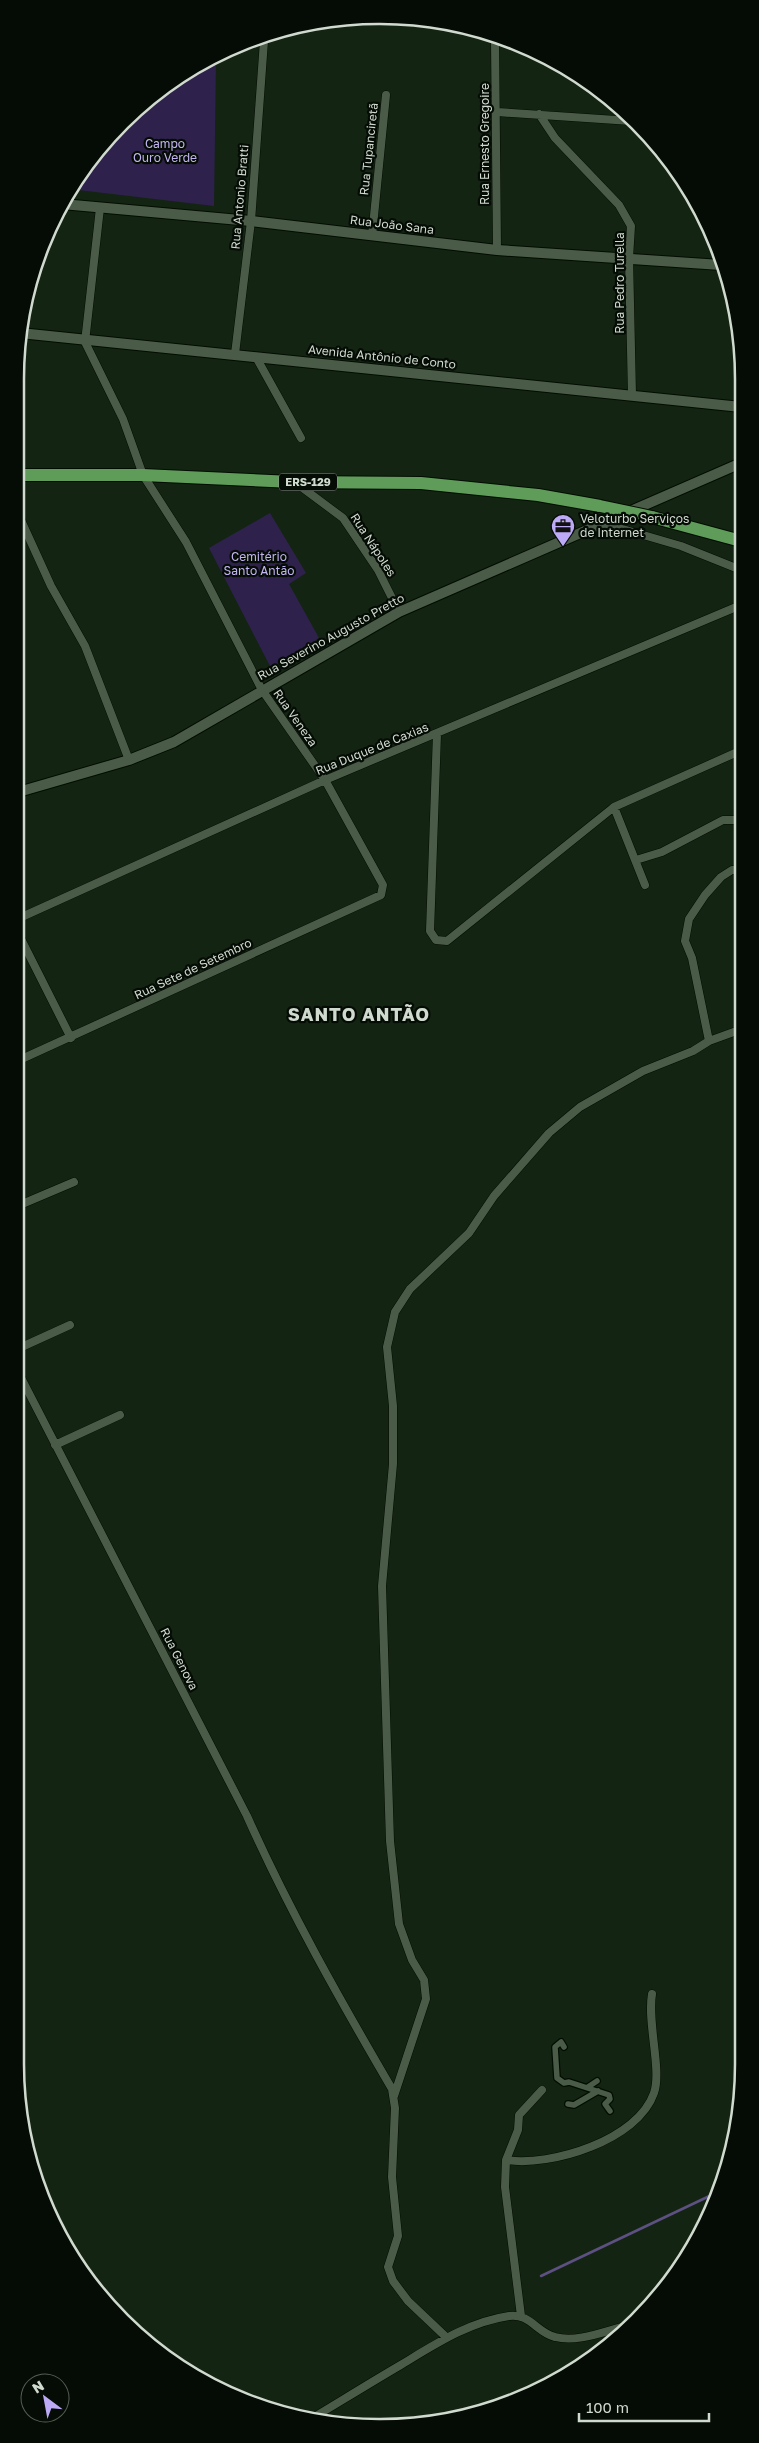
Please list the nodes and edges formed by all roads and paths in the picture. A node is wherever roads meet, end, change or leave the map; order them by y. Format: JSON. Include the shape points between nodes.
{"nodes":[{"id":1,"x":264,"y":43,"type":"edge"},
{"id":2,"x":495,"y":43,"type":"edge"},
{"id":3,"x":386,"y":95,"type":"dead end"},
{"id":4,"x":497,"y":112,"type":"junction"},
{"id":5,"x":539,"y":114,"type":"junction"},
{"id":6,"x":623,"y":120,"type":"edge"},
{"id":7,"x":69,"y":205,"type":"edge"},
{"id":8,"x":100,"y":208,"type":"junction"},
{"id":9,"x":251,"y":221,"type":"junction"},
{"id":10,"x":372,"y":236,"type":"junction"},
{"id":11,"x":497,"y":250,"type":"junction"},
{"id":12,"x":629,"y":258,"type":"junction"},
{"id":13,"x":716,"y":265,"type":"edge"},
{"id":14,"x":27,"y":334,"type":"edge"},
{"id":15,"x":85,"y":342,"type":"junction"},
{"id":16,"x":235,"y":354,"type":"junction"},
{"id":17,"x":256,"y":357,"type":"junction"},
{"id":18,"x":632,"y":395,"type":"junction"},
{"id":19,"x":735,"y":406,"type":"edge"},
{"id":20,"x":301,"y":438,"type":"dead end"},
{"id":21,"x":735,"y":466,"type":"edge"},
{"id":22,"x":24,"y":475,"type":"edge"},
{"id":23,"x":143,"y":475,"type":"junction"},
{"id":24,"x":293,"y":482,"type":"junction"},
{"id":25,"x":602,"y":523,"type":"junction"},
{"id":26,"x":24,"y":527,"type":"edge"},
{"id":27,"x":735,"y":539,"type":"edge"},
{"id":28,"x":735,"y":568,"type":"edge"},
{"id":29,"x":735,"y":608,"type":"edge"},
{"id":30,"x":399,"y":612,"type":"junction"},
{"id":31,"x":262,"y":690,"type":"junction"},
{"id":32,"x":437,"y":734,"type":"junction"},
{"id":33,"x":735,"y":753,"type":"edge"},
{"id":34,"x":129,"y":760,"type":"junction"},
{"id":35,"x":325,"y":780,"type":"junction"},
{"id":36,"x":24,"y":790,"type":"edge"},
{"id":37,"x":614,"y":807,"type":"junction"},
{"id":38,"x":735,"y":820,"type":"edge"},
{"id":39,"x":636,"y":860,"type":"junction"},
{"id":40,"x":735,"y":870,"type":"edge"},
{"id":41,"x":646,"y":885,"type":"dead end"},
{"id":42,"x":380,"y":895,"type":"joint"},
{"id":43,"x":24,"y":916,"type":"edge"},
{"id":44,"x":24,"y":945,"type":"edge"},
{"id":45,"x":735,"y":1032,"type":"edge"},
{"id":46,"x":71,"y":1038,"type":"junction"},
{"id":47,"x":709,"y":1041,"type":"junction"},
{"id":48,"x":24,"y":1058,"type":"edge"},
{"id":49,"x":74,"y":1182,"type":"dead end"},
{"id":50,"x":24,"y":1203,"type":"edge"},
{"id":51,"x":70,"y":1325,"type":"dead end"},
{"id":52,"x":24,"y":1346,"type":"edge"},
{"id":53,"x":24,"y":1384,"type":"edge"},
{"id":54,"x":120,"y":1414,"type":"dead end"},
{"id":55,"x":55,"y":1445,"type":"junction"},
{"id":56,"x":652,"y":1994,"type":"dead end"},
{"id":57,"x":564,"y":2047,"type":"dead end"},
{"id":58,"x":597,"y":2081,"type":"dead end"},
{"id":59,"x":542,"y":2090,"type":"dead end"},
{"id":60,"x":593,"y":2090,"type":"junction"},
{"id":61,"x":394,"y":2096,"type":"junction"},
{"id":62,"x":568,"y":2104,"type":"dead end"},
{"id":63,"x":610,"y":2111,"type":"dead end"},
{"id":64,"x":506,"y":2160,"type":"junction"},
{"id":65,"x":521,"y":2316,"type":"junction"},
{"id":66,"x":617,"y":2328,"type":"edge"},
{"id":67,"x":446,"y":2337,"type":"junction"},
{"id":68,"x":320,"y":2414,"type":"edge"}],
"edges":[{"from":1,"to":9,"type":"street","name":"Rua Antonio Bratti"},
{"from":2,"to":4,"type":"street","name":"Rua Ernesto Gregoire"},
{"from":3,"to":10,"type":"street","name":"Rua Tupanciretã"},
{"from":4,"to":5,"type":"street"},
{"from":4,"to":11,"type":"street","name":"Rua Ernesto Gregoire"},
{"from":5,"to":6,"type":"street"},
{"from":5,"to":12,"type":"street","name":"Rua Pedro Turella","via":[[555,138],[619,205],[631,226]]},
{"from":7,"to":8,"type":"street","name":"Rua João Sana"},
{"from":8,"to":9,"type":"street","name":"Rua João Sana"},
{"from":8,"to":15,"type":"street"},
{"from":9,"to":10,"type":"street","name":"Rua João Sana"},
{"from":9,"to":16,"type":"street","name":"Rua Antonio Bratti"},
{"from":10,"to":11,"type":"street","name":"Rua João Sana"},
{"from":11,"to":12,"type":"street","name":"Rua João Sana"},
{"from":12,"to":13,"type":"street","name":"Rua João Sana"},
{"from":12,"to":18,"type":"street","name":"Rua Pedro Turella"},
{"from":14,"to":15,"type":"street","name":"Avenida Antônio de Conto"},
{"from":15,"to":16,"type":"street","name":"Avenida Antônio de Conto"},
{"from":15,"to":23,"type":"street","name":"Rua Veneza","via":[[123,420]]},
{"from":16,"to":17,"type":"street","name":"Avenida Antônio de Conto"},
{"from":17,"to":18,"type":"street","name":"Avenida Antônio de Conto"},
{"from":17,"to":20,"type":"street"},
{"from":18,"to":19,"type":"street","name":"Avenida Antônio de Conto"},
{"from":21,"to":25,"type":"street","name":"Rua Severino Augusto Pretto"},
{"from":22,"to":23,"type":"main road","number":"ERS-129"},
{"from":23,"to":24,"type":"main road","number":"ERS-129"},
{"from":23,"to":31,"type":"street","name":"Rua Veneza","via":[[186,542]]},
{"from":24,"to":27,"type":"main road","number":"ERS-129","bridge":true,"via":[[421,484],[538,495],[652,517]]},
{"from":24,"to":30,"type":"street","name":"Rua Nápoles","via":[[343,518],[378,570]]},
{"from":25,"to":28,"type":"street","via":[[681,546]]},
{"from":25,"to":30,"type":"street","name":"Rua Severino Augusto Pretto"},
{"from":26,"to":34,"type":"street","via":[[50,586],[85,646]]},
{"from":29,"to":32,"type":"street","name":"Rua Duque de Caxias"},
{"from":30,"to":31,"type":"street","name":"Rua Severino Augusto Pretto"},
{"from":31,"to":34,"type":"street","name":"Rua Severino Augusto Pretto","via":[[174,742]]},
{"from":31,"to":35,"type":"street","name":"Rua Veneza"},
{"from":32,"to":35,"type":"street","name":"Rua Duque de Caxias"},
{"from":32,"to":37,"type":"street","via":[[430,931],[436,940],[447,941]]},
{"from":33,"to":37,"type":"street"},
{"from":34,"to":36,"type":"street","name":"Rua Severino Augusto Pretto"},
{"from":35,"to":42,"type":"street","name":"Rua Veneza","via":[[383,885]]},
{"from":35,"to":43,"type":"street","name":"Rua Duque de Caxias"},
{"from":37,"to":39,"type":"street"},
{"from":38,"to":39,"type":"street","via":[[723,820],[662,852]]},
{"from":39,"to":41,"type":"street"},
{"from":40,"to":47,"type":"street","via":[[721,878],[705,895],[689,919],[685,940]]},
{"from":42,"to":46,"type":"street","name":"Rua Sete de Setembro"},
{"from":44,"to":46,"type":"street"},
{"from":45,"to":47,"type":"street"},
{"from":46,"to":48,"type":"street","name":"Rua Sete de Setembro"},
{"from":47,"to":61,"type":"street","via":[[643,1071],[580,1107],[549,1133],[494,1196],[469,1233],[410,1289],[395,1312],[387,1347],[393,1406],[393,1464],[382,1586],[390,1841],[399,1924],[412,1960],[424,1980],[426,2000]]},
{"from":49,"to":50,"type":"street"},
{"from":51,"to":52,"type":"street"},
{"from":53,"to":55,"type":"street","name":"Rua Genova"},
{"from":54,"to":55,"type":"street"},
{"from":55,"to":61,"type":"street","name":"Rua Genova","via":[[247,1816],[275,1879]]},
{"from":56,"to":64,"type":"street","via":[[649,2011],[656,2078],[654,2092],[646,2108],[634,2121],[588,2149],[522,2163]]},
{"from":57,"to":60,"type":"street","via":[[561,2042],[555,2047],[557,2082],[569,2082]]},
{"from":58,"to":60,"type":"street"},
{"from":59,"to":64,"type":"street","via":[[519,2115],[518,2130]]},
{"from":60,"to":62,"type":"street","via":[[574,2105]]},
{"from":60,"to":63,"type":"street","via":[[609,2094],[605,2104]]},
{"from":61,"to":67,"type":"street","via":[[392,2177],[398,2236],[388,2267],[393,2281],[408,2301]]},
{"from":64,"to":65,"type":"street","via":[[505,2187]]},
{"from":65,"to":66,"type":"street","via":[[556,2338]]},
{"from":65,"to":67,"type":"street","via":[[480,2323]]},
{"from":67,"to":68,"type":"street"}]}
